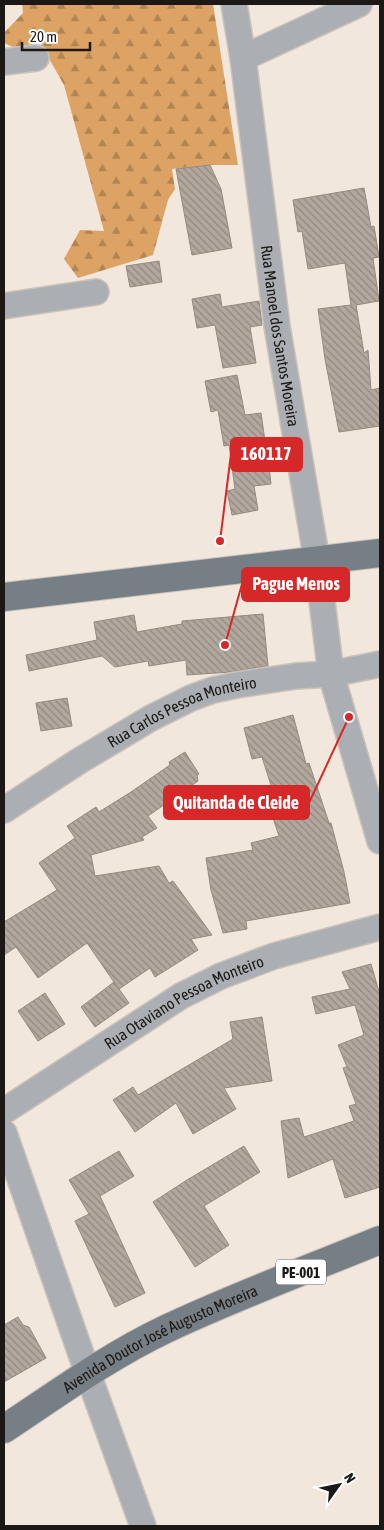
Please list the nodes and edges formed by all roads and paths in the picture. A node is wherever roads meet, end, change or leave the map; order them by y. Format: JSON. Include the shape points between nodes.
{"nodes":[{"id":1,"x":234,"y":4,"type":"edge"},
{"id":2,"x":359,"y":4,"type":"edge"},
{"id":3,"x":36,"y":58,"type":"dead end"},
{"id":4,"x":243,"y":58,"type":"junction"},
{"id":5,"x":4,"y":62,"type":"edge"},
{"id":6,"x":96,"y":292,"type":"dead end"},
{"id":7,"x":4,"y":306,"type":"edge"},
{"id":8,"x":380,"y":553,"type":"edge"},
{"id":9,"x":317,"y":561,"type":"junction"},
{"id":10,"x":4,"y":597,"type":"edge"},
{"id":11,"x":380,"y":664,"type":"edge"},
{"id":12,"x":331,"y":674,"type":"junction"},
{"id":13,"x":4,"y":810,"type":"edge"},
{"id":14,"x":380,"y":841,"type":"edge"},
{"id":15,"x":380,"y":927,"type":"edge"},
{"id":16,"x":4,"y":1111,"type":"edge"},
{"id":17,"x":4,"y":1133,"type":"edge"},
{"id":18,"x":380,"y":1240,"type":"edge"},
{"id":19,"x":88,"y":1374,"type":"junction"},
{"id":20,"x":4,"y":1428,"type":"edge"},
{"id":21,"x":143,"y":1526,"type":"edge"}],
"edges":[{"from":1,"to":4,"type":"street","name":"Rua Manoel dos Santos Moreira"},
{"from":2,"to":4,"type":"street"},
{"from":3,"to":5,"type":"street"},
{"from":4,"to":9,"type":"street","name":"Rua Manoel dos Santos Moreira","via":[[277,326]]},
{"from":6,"to":7,"type":"street"},
{"from":8,"to":9,"type":"main road"},
{"from":9,"to":10,"type":"main road"},
{"from":9,"to":12,"type":"street","name":"Rua Manoel dos Santos Moreira"},
{"from":11,"to":12,"type":"street","name":"Rua Carlos Pessoa Monteiro"},
{"from":12,"to":13,"type":"street","name":"Rua Carlos Pessoa Monteiro","via":[[237,685],[191,698],[79,761]]},
{"from":12,"to":14,"type":"street","name":"Rua Manoel dos Santos Moreira"},
{"from":15,"to":16,"type":"street","name":"Rua Otaviano Pessoa Monteiro","via":[[274,956],[221,976],[181,996]]},
{"from":17,"to":19,"type":"street"},
{"from":18,"to":19,"type":"main road","name":"Avenida Doutor José Augusto Moreira","number":"PE-001","via":[[165,1330]]},
{"from":19,"to":20,"type":"main road","name":"Avenida Doutor José Augusto Moreira","number":"PE-001"},
{"from":19,"to":21,"type":"street"}]}
